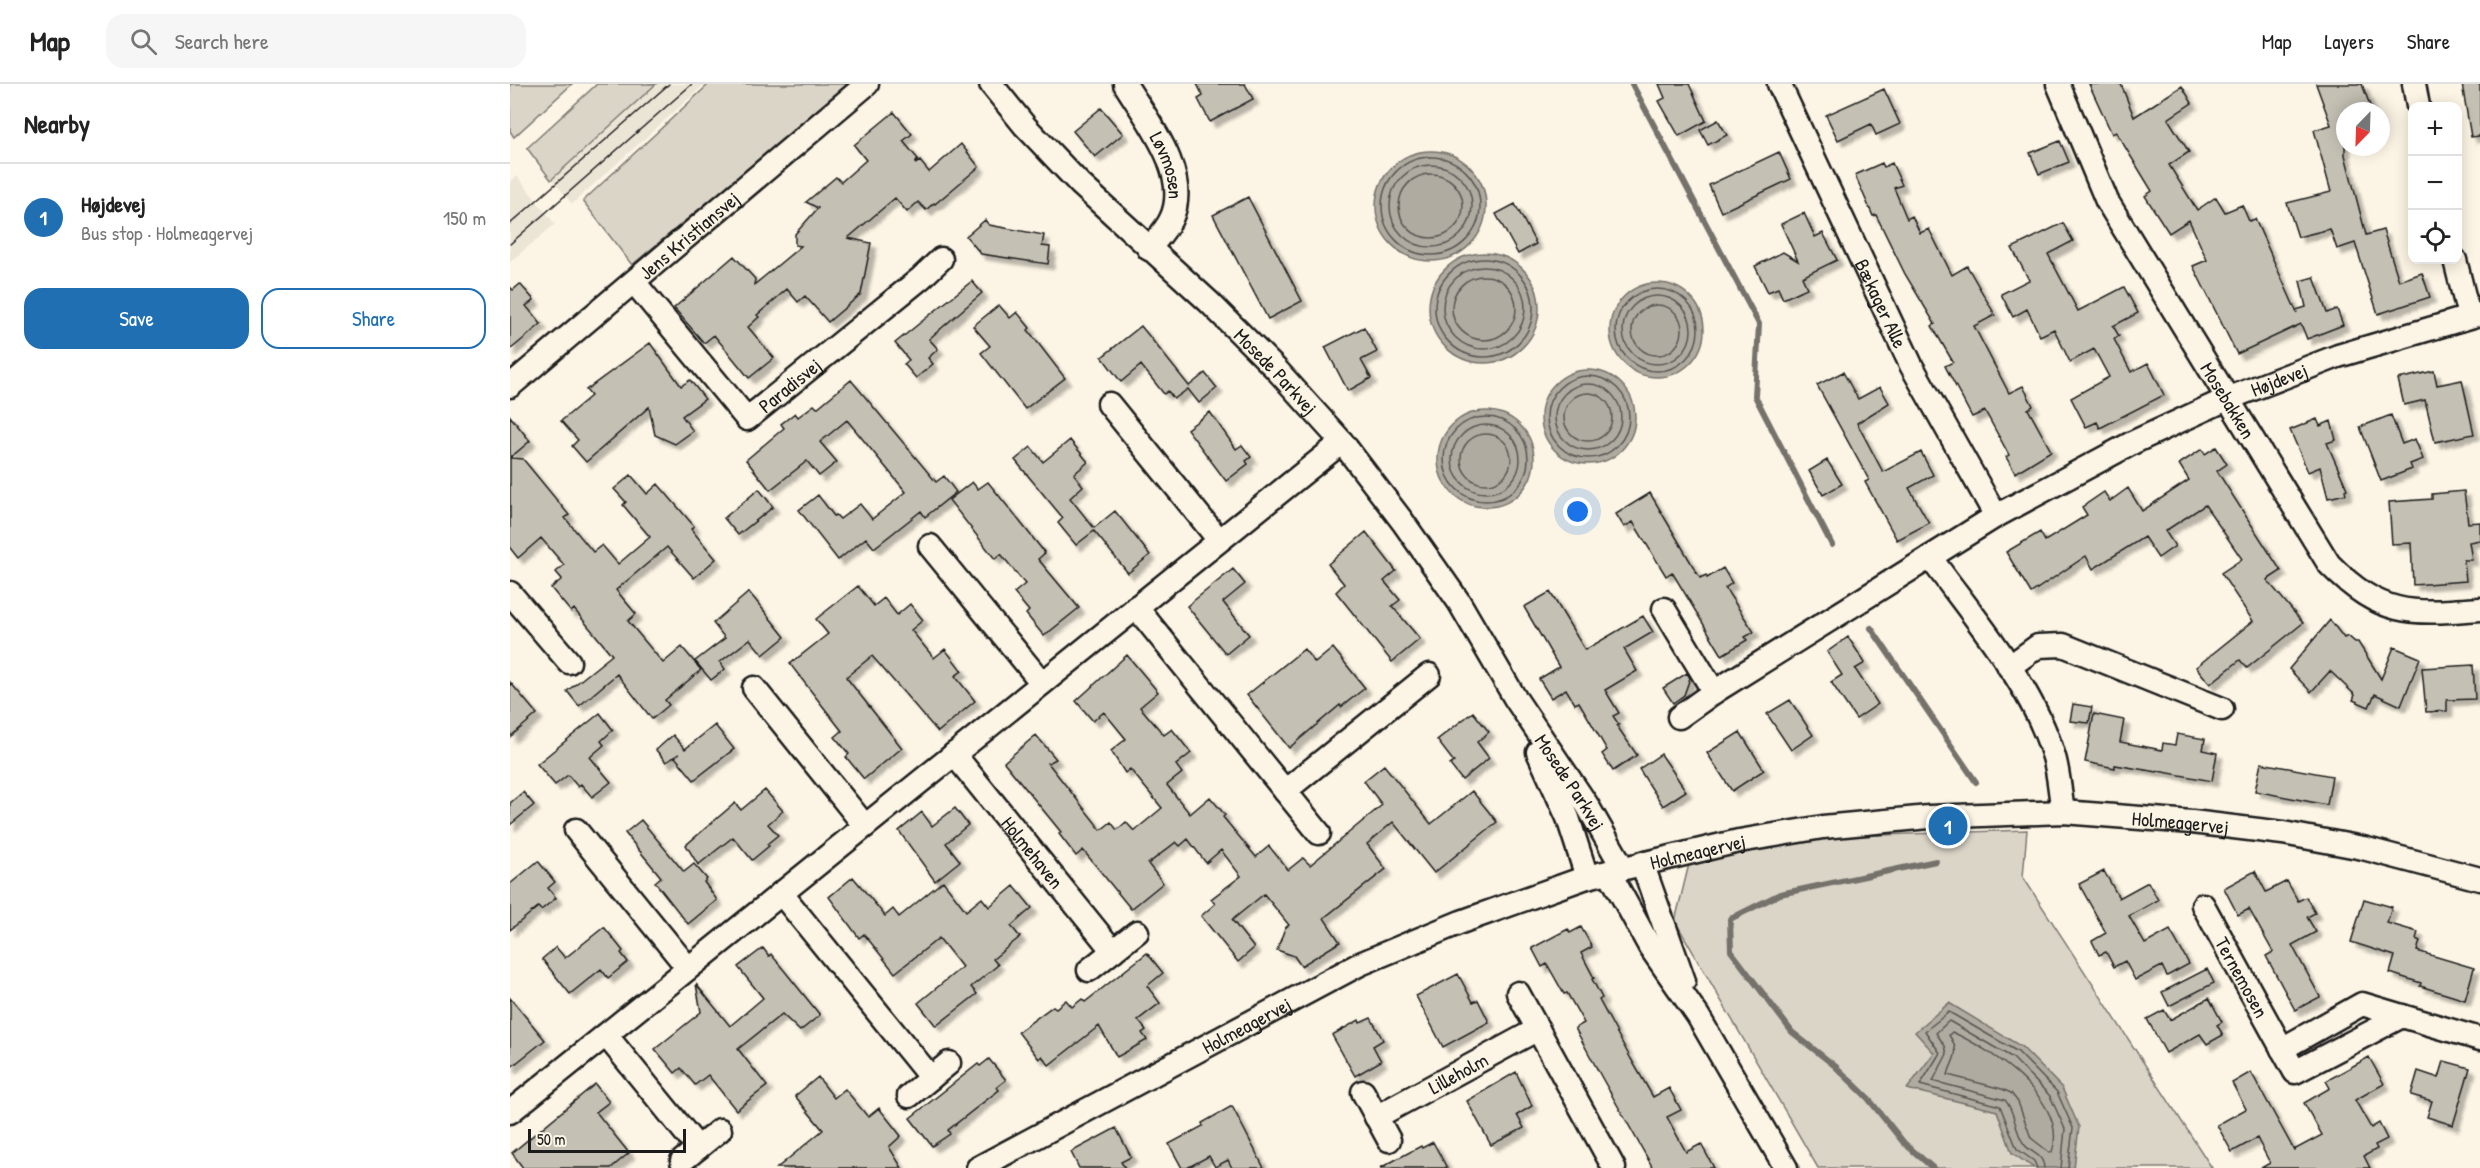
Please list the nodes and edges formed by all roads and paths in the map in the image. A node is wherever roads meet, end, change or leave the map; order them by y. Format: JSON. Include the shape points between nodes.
{"nodes":[{"id":1,"x":867,"y":84,"type":"edge"},
{"id":2,"x":991,"y":84,"type":"edge"},
{"id":3,"x":1125,"y":84,"type":"edge"},
{"id":4,"x":1779,"y":84,"type":"edge"},
{"id":5,"x":2058,"y":84,"type":"edge"},
{"id":6,"x":2414,"y":84,"type":"edge"},
{"id":7,"x":2417,"y":102,"type":"edge"},
{"id":8,"x":1149,"y":249,"type":"junction"},
{"id":9,"x":941,"y":259,"type":"dead end"},
{"id":10,"x":2456,"y":264,"type":"edge"},
{"id":11,"x":634,"y":282,"type":"junction"},
{"id":12,"x":2474,"y":315,"type":"edge"},
{"id":13,"x":510,"y":386,"type":"edge"},
{"id":14,"x":2227,"y":399,"type":"junction"},
{"id":15,"x":1109,"y":405,"type":"dead end"},
{"id":16,"x":1342,"y":442,"type":"junction"},
{"id":17,"x":1996,"y":516,"type":"junction"},
{"id":18,"x":1219,"y":540,"type":"junction"},
{"id":19,"x":930,"y":546,"type":"dead end"},
{"id":20,"x":1930,"y":557,"type":"junction"},
{"id":21,"x":510,"y":593,"type":"edge"},
{"id":22,"x":1136,"y":607,"type":"junction"},
{"id":23,"x":1664,"y":609,"type":"dead end"},
{"id":24,"x":2480,"y":609,"type":"edge"},
{"id":25,"x":569,"y":662,"type":"dead end"},
{"id":26,"x":2009,"y":667,"type":"junction"},
{"id":27,"x":1429,"y":675,"type":"dead end"},
{"id":28,"x":1042,"y":683,"type":"junction"},
{"id":29,"x":754,"y":688,"type":"dead end"},
{"id":30,"x":1714,"y":692,"type":"junction"},
{"id":31,"x":1515,"y":698,"type":"junction"},
{"id":32,"x":2222,"y":709,"type":"dead end"},
{"id":33,"x":1679,"y":717,"type":"dead end"},
{"id":34,"x":954,"y":754,"type":"junction"},
{"id":35,"x":1285,"y":791,"type":"junction"},
{"id":36,"x":2063,"y":812,"type":"junction"},
{"id":37,"x":866,"y":826,"type":"junction"},
{"id":38,"x":576,"y":830,"type":"dead end"},
{"id":39,"x":1319,"y":833,"type":"dead end"},
{"id":40,"x":1615,"y":870,"type":"junction"},
{"id":41,"x":2480,"y":879,"type":"edge"},
{"id":42,"x":782,"y":894,"type":"junction"},
{"id":43,"x":2203,"y":904,"type":"dead end"},
{"id":44,"x":1137,"y":932,"type":"dead end"},
{"id":45,"x":1113,"y":951,"type":"junction"},
{"id":46,"x":688,"y":969,"type":"junction"},
{"id":47,"x":1089,"y":970,"type":"dead end"},
{"id":48,"x":1518,"y":993,"type":"dead end"},
{"id":49,"x":1698,"y":1016,"type":"junction"},
{"id":50,"x":1538,"y":1029,"type":"junction"},
{"id":51,"x":606,"y":1035,"type":"junction"},
{"id":52,"x":2480,"y":1039,"type":"edge"},
{"id":53,"x":949,"y":1063,"type":"dead end"},
{"id":54,"x":931,"y":1078,"type":"junction"},
{"id":55,"x":1363,"y":1092,"type":"dead end"},
{"id":56,"x":909,"y":1096,"type":"dead end"},
{"id":57,"x":510,"y":1111,"type":"edge"},
{"id":58,"x":1376,"y":1117,"type":"junction"},
{"id":59,"x":720,"y":1130,"type":"dead end"},
{"id":60,"x":1389,"y":1140,"type":"dead end"},
{"id":61,"x":978,"y":1168,"type":"edge"},
{"id":62,"x":1614,"y":1168,"type":"edge"},
{"id":63,"x":1786,"y":1168,"type":"edge"}],
"edges":[{"from":1,"to":11,"type":"street","name":"Jens Kristiansvej"},
{"from":2,"to":8,"type":"street","name":"Mosede Parkvej","via":[[1072,176]]},
{"from":3,"to":8,"type":"street","name":"Løvmosen","via":[[1171,160],[1177,194],[1172,218]]},
{"from":4,"to":17,"type":"street","name":"Bækager Alle","via":[[1911,365]]},
{"from":5,"to":14,"type":"street","name":"Mosebakken","via":[[2107,201]]},
{"from":6,"to":7,"type":"street"},
{"from":8,"to":16,"type":"street","name":"Mosede Parkvej","via":[[1209,302]]},
{"from":9,"to":11,"type":"street","name":"Paradisvej","via":[[747,420]]},
{"from":10,"to":12,"type":"street"},
{"from":11,"to":13,"type":"street","name":"Jens Kristiansvej"},
{"from":12,"to":14,"type":"street","name":"Højdevej","via":[[2338,356]]},
{"from":14,"to":17,"type":"street","name":"Højdevej","via":[[2134,442]]},
{"from":14,"to":24,"type":"street","name":"Mosebakken","via":[[2330,564],[2349,585],[2374,602],[2398,610],[2427,613]]},
{"from":15,"to":18,"type":"street"},
{"from":16,"to":18,"type":"street"},
{"from":16,"to":31,"type":"street","name":"Mosede Parkvej","via":[[1458,602]]},
{"from":17,"to":20,"type":"street","name":"Højdevej"},
{"from":18,"to":22,"type":"street"},
{"from":19,"to":28,"type":"street"},
{"from":20,"to":26,"type":"street"},
{"from":20,"to":30,"type":"street","name":"Højdevej"},
{"from":21,"to":25,"type":"street"},
{"from":22,"to":28,"type":"street"},
{"from":22,"to":35,"type":"street"},
{"from":23,"to":30,"type":"street"},
{"from":26,"to":32,"type":"street","via":[[2038,646],[2063,645]]},
{"from":26,"to":36,"type":"street","via":[[2033,708],[2054,757]]},
{"from":27,"to":35,"type":"street"},
{"from":28,"to":34,"type":"street"},
{"from":29,"to":37,"type":"street"},
{"from":30,"to":33,"type":"street","name":"Højdevej"},
{"from":31,"to":40,"type":"street","name":"Mosede Parkvej","via":[[1587,805]]},
{"from":31,"to":40,"type":"street","name":"Mosede Parkvej","via":[[1568,818]]},
{"from":34,"to":37,"type":"street"},
{"from":34,"to":45,"type":"street","name":"Holmehaven"},
{"from":35,"to":39,"type":"street"},
{"from":36,"to":40,"type":"street","name":"Holmeagervej","via":[[1929,817],[1823,827],[1739,841]]},
{"from":36,"to":41,"type":"street","name":"Holmeagervej","via":[[2283,833],[2363,848]]},
{"from":37,"to":42,"type":"street"},
{"from":38,"to":46,"type":"street"},
{"from":40,"to":49,"type":"street","name":"Mosede Parkvej","via":[[1650,947]]},
{"from":40,"to":49,"type":"street","name":"Mosede Parkvej","via":[[1667,938]]},
{"from":40,"to":61,"type":"street","name":"Holmeagervej","via":[[1461,922],[1360,964]]},
{"from":42,"to":46,"type":"street"},
{"from":42,"to":54,"type":"street"},
{"from":43,"to":52,"type":"street","name":"Ternemosen","via":[[2295,1072],[2402,1016]]},
{"from":44,"to":45,"type":"street"},
{"from":45,"to":47,"type":"street"},
{"from":46,"to":51,"type":"street"},
{"from":48,"to":50,"type":"street"},
{"from":49,"to":63,"type":"street","name":"Mosede Parkvej"},
{"from":50,"to":58,"type":"street","name":"Lilleholm"},
{"from":50,"to":62,"type":"street"},
{"from":51,"to":57,"type":"street"},
{"from":51,"to":59,"type":"street","via":[[690,1154]]},
{"from":53,"to":54,"type":"street"},
{"from":54,"to":56,"type":"street"},
{"from":55,"to":58,"type":"street"},
{"from":58,"to":60,"type":"street"}]}
